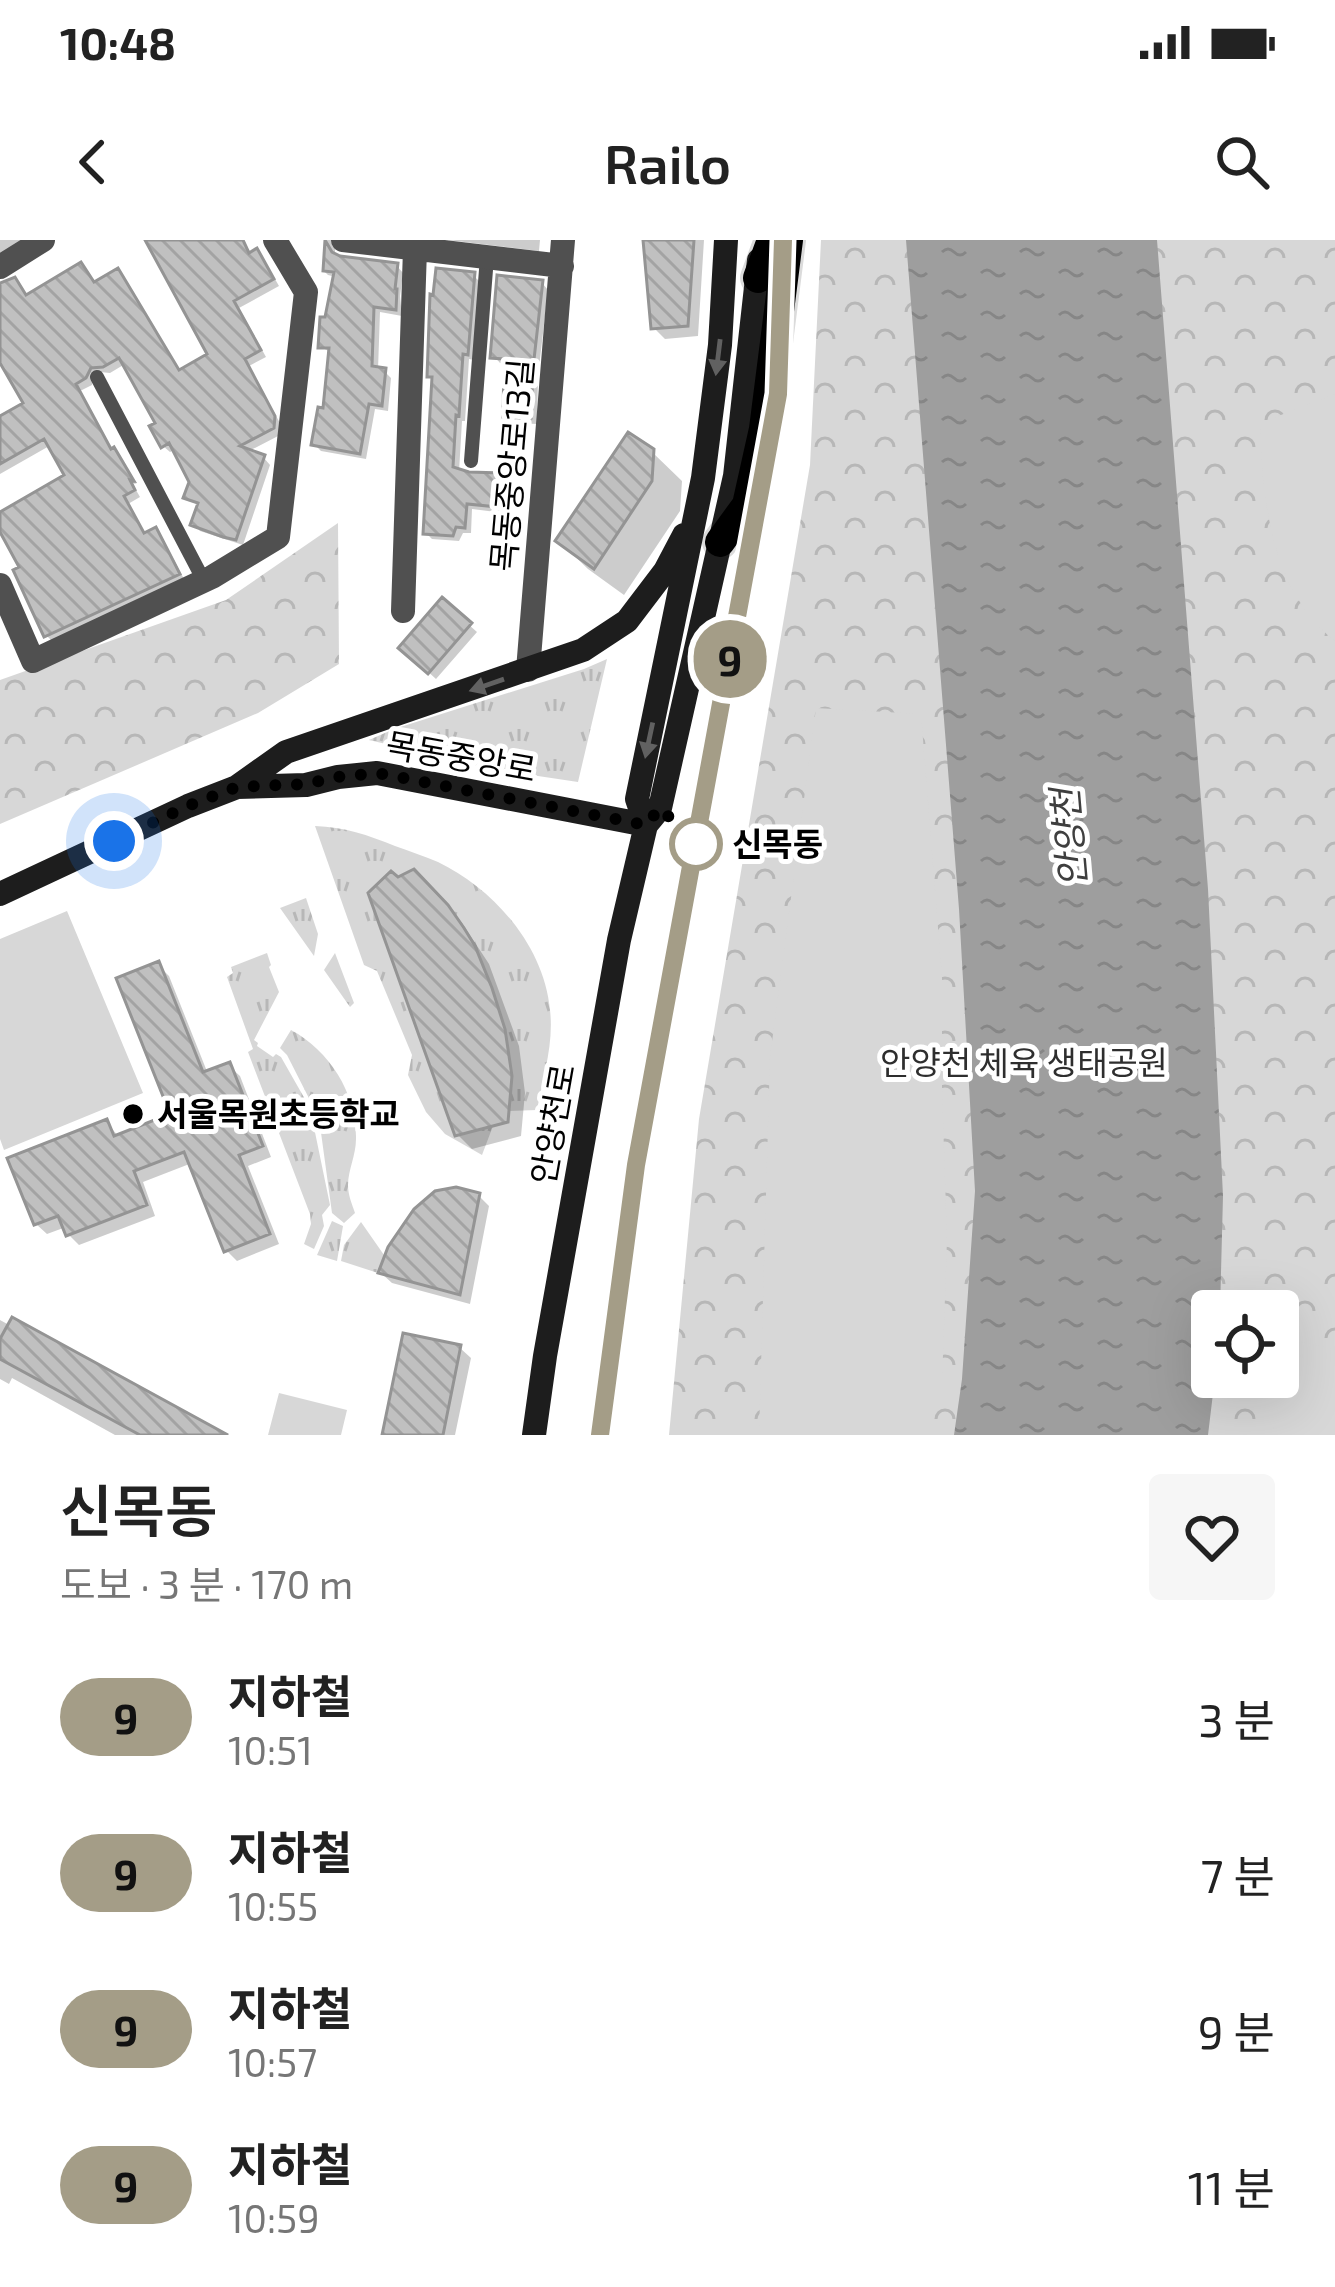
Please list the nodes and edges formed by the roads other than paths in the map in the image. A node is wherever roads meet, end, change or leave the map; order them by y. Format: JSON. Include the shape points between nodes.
{"nodes":[{"id":1,"x":43,"y":240,"type":"edge"},
{"id":2,"x":275,"y":240,"type":"edge"},
{"id":3,"x":343,"y":240,"type":"edge"},
{"id":4,"x":563,"y":240,"type":"edge"},
{"id":5,"x":726,"y":240,"type":"edge"},
{"id":6,"x":759,"y":240,"type":"edge"},
{"id":7,"x":772,"y":240,"type":"edge"},
{"id":8,"x":788,"y":240,"type":"edge"},
{"id":9,"x":357,"y":241,"type":"edge"},
{"id":10,"x":488,"y":248,"type":"edge"},
{"id":11,"x":415,"y":249,"type":"junction"},
{"id":12,"x":562,"y":266,"type":"junction"},
{"id":13,"x":0,"y":267,"type":"edge"},
{"id":14,"x":758,"y":278,"type":"junction"},
{"id":15,"x":97,"y":377,"type":"dead end"},
{"id":16,"x":471,"y":461,"type":"dead end"},
{"id":17,"x":696,"y":512,"type":"junction"},
{"id":18,"x":720,"y":542,"type":"junction"},
{"id":19,"x":204,"y":581,"type":"junction"},
{"id":20,"x":0,"y":585,"type":"edge"},
{"id":21,"x":403,"y":611,"type":"dead end"},
{"id":22,"x":528,"y":670,"type":"junction"},
{"id":23,"x":237,"y":787,"type":"junction"},
{"id":24,"x":646,"y":825,"type":"junction"},
{"id":25,"x":0,"y":894,"type":"edge"},
{"id":26,"x":534,"y":1435,"type":"edge"}],
"edges":[{"from":1,"to":13,"type":"street"},
{"from":2,"to":19,"type":"street","via":[[307,292],[278,537]]},
{"from":3,"to":9,"type":"street"},
{"from":4,"to":12,"type":"street","name":"목동중앙로13길"},
{"from":5,"to":17,"type":"main road","name":"안양천로","one_way":true,"via":[[721,345]]},
{"from":6,"to":14,"type":"main road","name":"안양천로"},
{"from":7,"to":14,"type":"main road"},
{"from":8,"to":18,"type":"main road","via":[[747,506]]},
{"from":9,"to":11,"type":"street"},
{"from":10,"to":11,"type":"street"},
{"from":10,"to":12,"type":"street"},
{"from":10,"to":16,"type":"lane"},
{"from":11,"to":21,"type":"street"},
{"from":12,"to":22,"type":"street","name":"목동중앙로13길"},
{"from":14,"to":18,"type":"main road","name":"안양천로"},
{"from":15,"to":19,"type":"lane"},
{"from":17,"to":22,"type":"main road","via":[[627,621],[583,650]]},
{"from":17,"to":24,"type":"main road","name":"안양천로","one_way":true,"via":[[637,799]]},
{"from":18,"to":24,"type":"main road","name":"안양천로","via":[[660,808]]},
{"from":19,"to":20,"type":"street","via":[[33,661]]},
{"from":22,"to":23,"type":"main road","one_way":true,"via":[[286,752]]},
{"from":23,"to":24,"type":"main road","name":"목동중앙로","via":[[377,773]]},
{"from":23,"to":25,"type":"main road","name":"목동중앙로"},
{"from":24,"to":26,"type":"main road","name":"안양천로","via":[[611,982]]}]}
